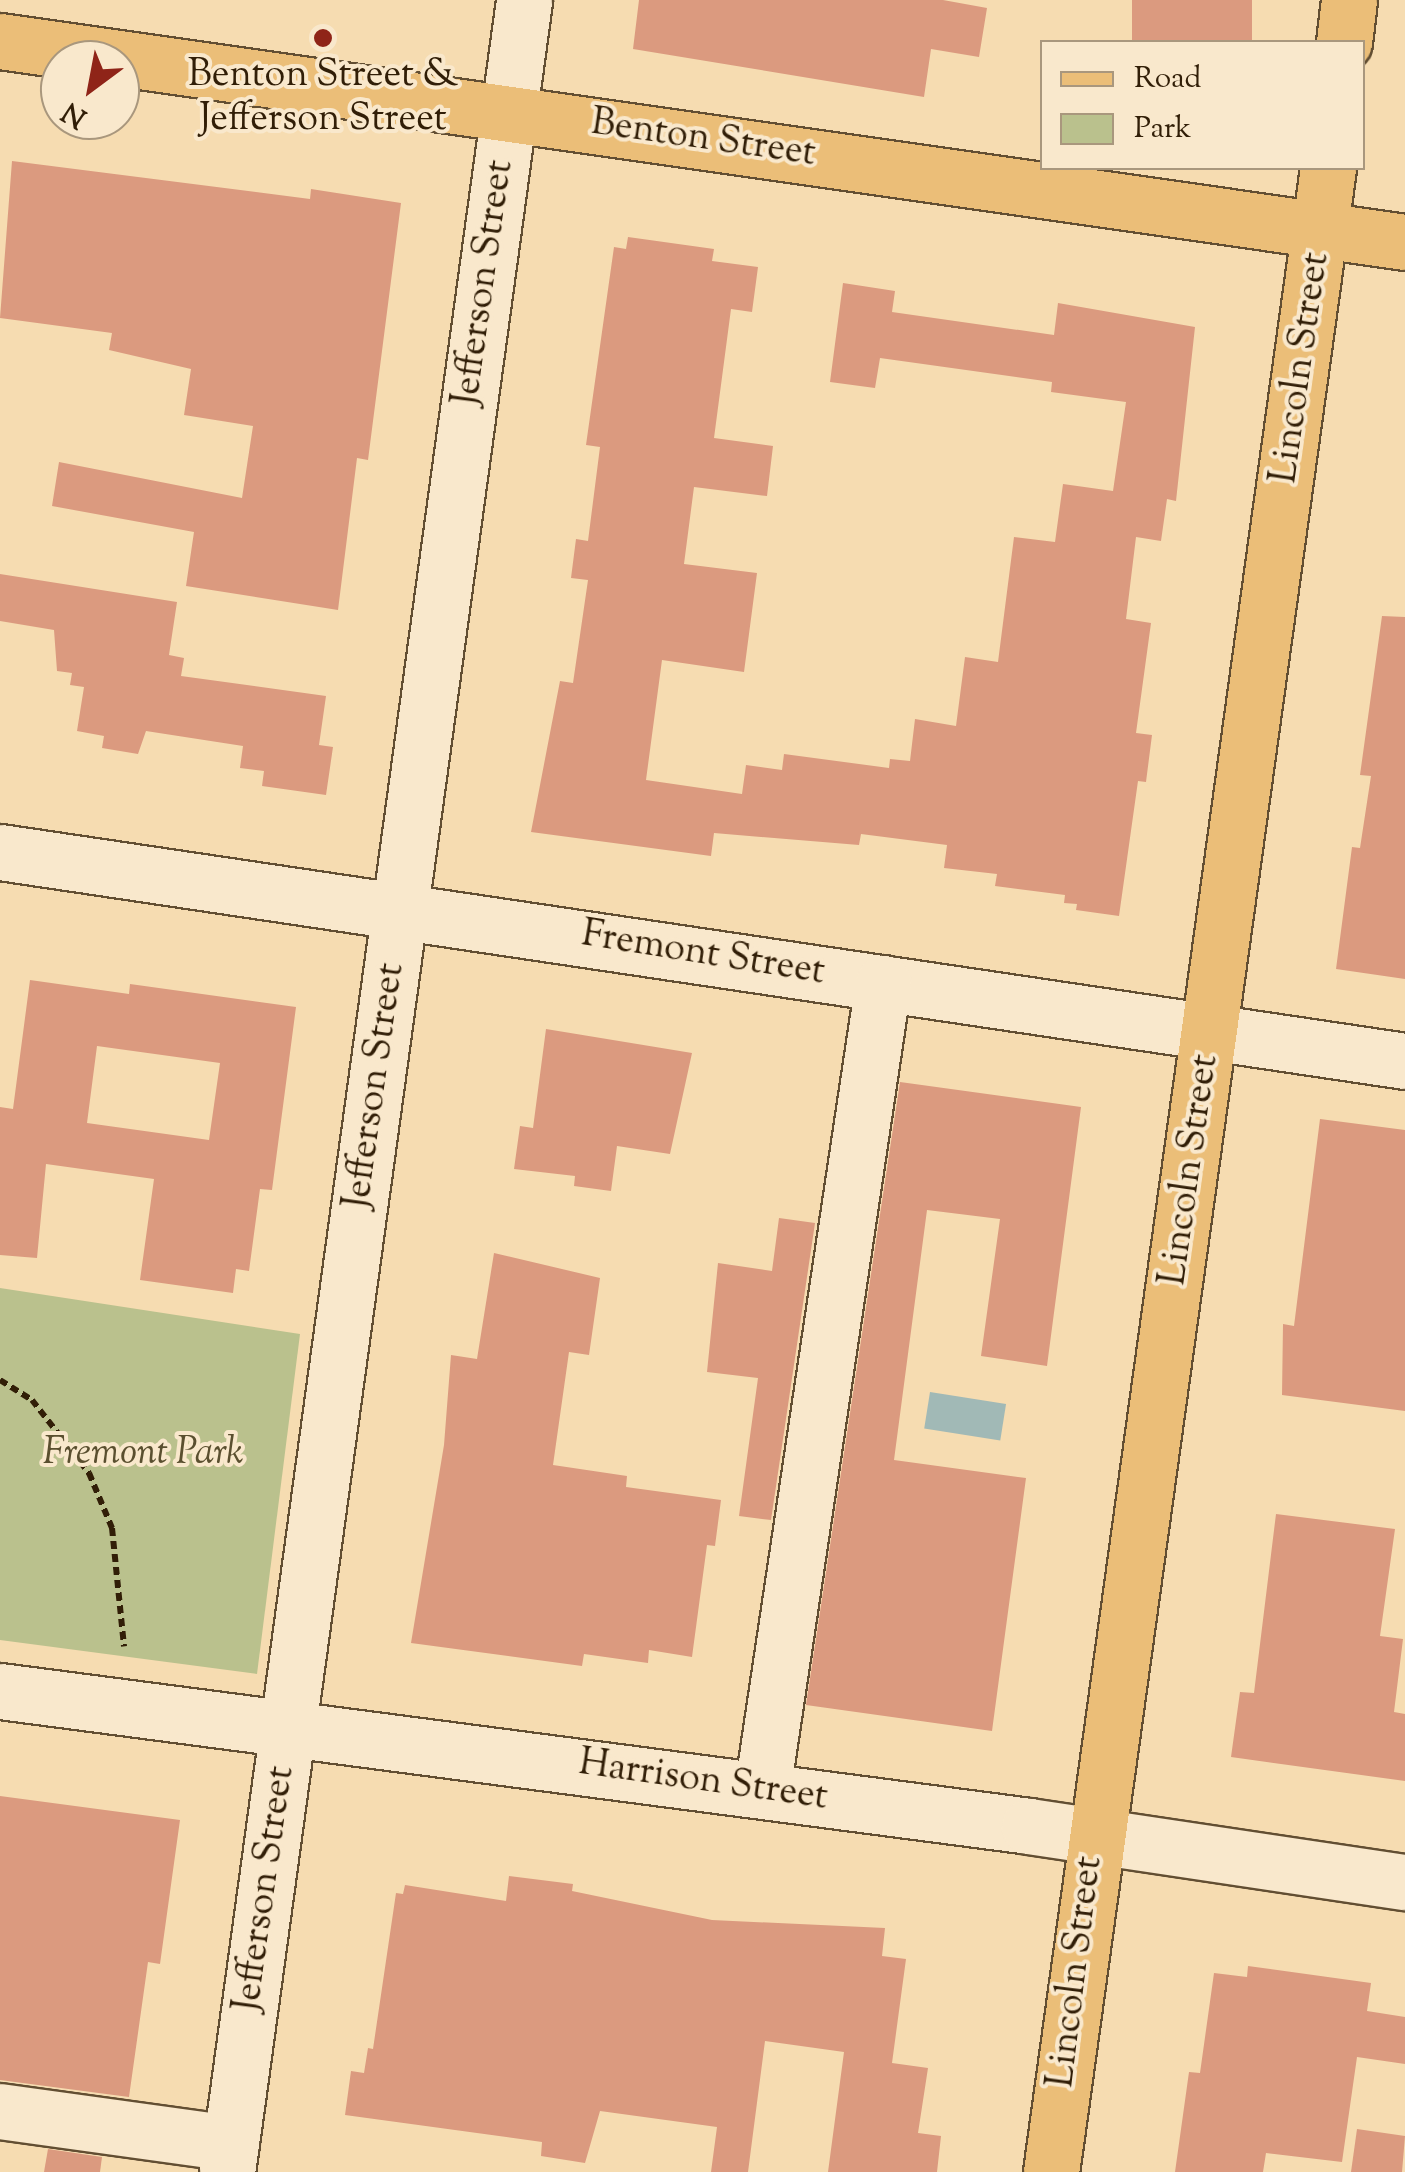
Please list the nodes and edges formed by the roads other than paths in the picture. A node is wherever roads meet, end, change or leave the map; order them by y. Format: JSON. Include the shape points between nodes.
{"nodes":[{"id":1,"x":524,"y":0,"type":"edge"},
{"id":2,"x":1349,"y":0,"type":"edge"},
{"id":3,"x":1344,"y":40,"type":"edge"},
{"id":4,"x":0,"y":42,"type":"edge"},
{"id":5,"x":509,"y":112,"type":"junction"},
{"id":6,"x":1328,"y":170,"type":"edge"},
{"id":7,"x":1320,"y":230,"type":"junction"},
{"id":8,"x":1405,"y":242,"type":"edge"},
{"id":9,"x":0,"y":852,"type":"edge"},
{"id":10,"x":400,"y":908,"type":"junction"},
{"id":11,"x":883,"y":983,"type":"junction"},
{"id":12,"x":1211,"y":1034,"type":"junction"},
{"id":13,"x":1405,"y":1061,"type":"edge"},
{"id":14,"x":0,"y":1691,"type":"edge"},
{"id":15,"x":288,"y":1726,"type":"junction"},
{"id":16,"x":762,"y":1790,"type":"junction"},
{"id":17,"x":1094,"y":1835,"type":"junction"},
{"id":18,"x":1405,"y":1882,"type":"edge"},
{"id":19,"x":0,"y":2111,"type":"edge"},
{"id":20,"x":229,"y":2158,"type":"edge"},
{"id":21,"x":1051,"y":2172,"type":"edge"}],
"edges":[{"from":1,"to":5,"type":"street","name":"Jefferson Street"},
{"from":2,"to":3,"type":"main road"},
{"from":4,"to":5,"type":"main road","name":"Benton Street"},
{"from":5,"to":7,"type":"main road","name":"Benton Street"},
{"from":5,"to":10,"type":"street","name":"Jefferson Street"},
{"from":6,"to":7,"type":"main road","name":"Lincoln Street"},
{"from":7,"to":8,"type":"main road","name":"Benton Street"},
{"from":7,"to":12,"type":"main road","name":"Lincoln Street"},
{"from":9,"to":10,"type":"street","name":"Fremont Street"},
{"from":10,"to":11,"type":"street","name":"Fremont Street"},
{"from":10,"to":15,"type":"street","name":"Jefferson Street"},
{"from":11,"to":12,"type":"street","name":"Fremont Street"},
{"from":11,"to":16,"type":"street"},
{"from":12,"to":13,"type":"street","name":"Fremont Street"},
{"from":12,"to":17,"type":"main road","name":"Lincoln Street"},
{"from":14,"to":15,"type":"street","name":"Harrison Street"},
{"from":15,"to":16,"type":"street","name":"Harrison Street"},
{"from":15,"to":20,"type":"street","name":"Jefferson Street"},
{"from":16,"to":17,"type":"street","name":"Harrison Street"},
{"from":17,"to":18,"type":"street","name":"Harrison Street"},
{"from":17,"to":21,"type":"main road","name":"Lincoln Street"},
{"from":19,"to":20,"type":"street"}]}
